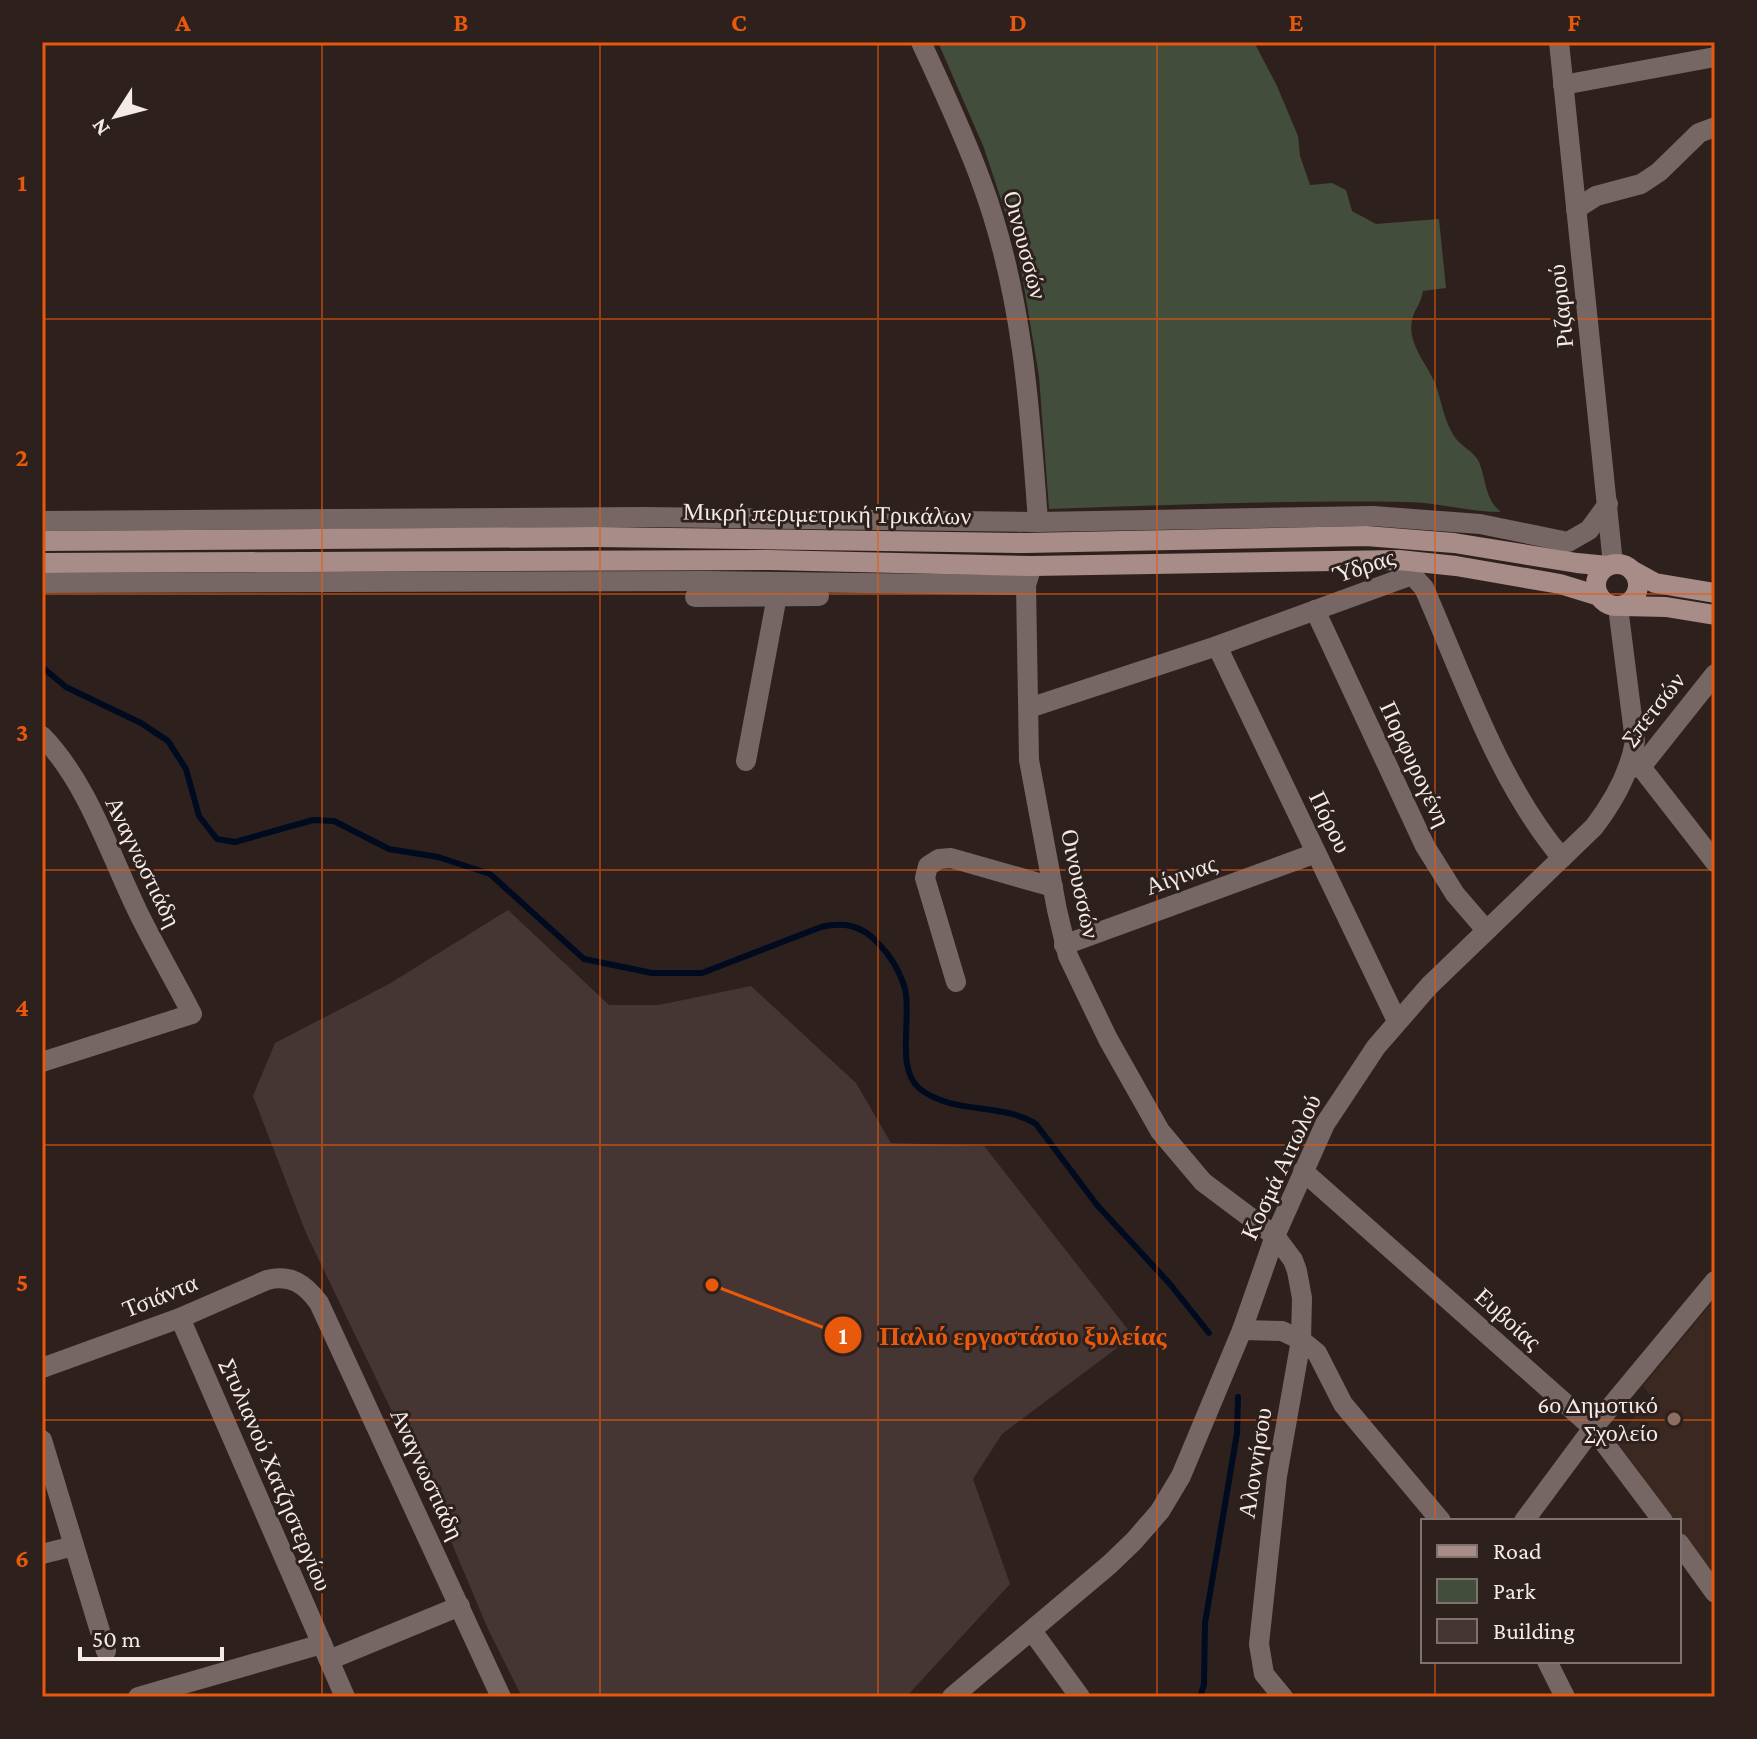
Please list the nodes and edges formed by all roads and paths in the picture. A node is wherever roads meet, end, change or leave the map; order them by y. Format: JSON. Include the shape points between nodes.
{"nodes":[{"id":1,"x":921,"y":42,"type":"edge"},
{"id":2,"x":1559,"y":42,"type":"edge"},
{"id":3,"x":1715,"y":57,"type":"edge"},
{"id":4,"x":1563,"y":85,"type":"junction"},
{"id":5,"x":1715,"y":127,"type":"edge"},
{"id":6,"x":1576,"y":209,"type":"junction"},
{"id":7,"x":1608,"y":504,"type":"junction"},
{"id":8,"x":42,"y":521,"type":"edge"},
{"id":9,"x":1038,"y":522,"type":"junction"},
{"id":10,"x":42,"y":541,"type":"edge"},
{"id":11,"x":42,"y":563,"type":"edge"},
{"id":12,"x":1610,"y":565,"type":"junction"},
{"id":13,"x":1635,"y":572,"type":"junction"},
{"id":14,"x":1028,"y":582,"type":"junction"},
{"id":15,"x":42,"y":583,"type":"edge"},
{"id":16,"x":1715,"y":593,"type":"edge"},
{"id":17,"x":777,"y":596,"type":"junction"},
{"id":18,"x":1599,"y":596,"type":"junction"},
{"id":19,"x":695,"y":597,"type":"dead end"},
{"id":20,"x":1620,"y":606,"type":"junction"},
{"id":21,"x":1315,"y":610,"type":"junction"},
{"id":22,"x":1715,"y":615,"type":"edge"},
{"id":23,"x":1217,"y":646,"type":"junction"},
{"id":24,"x":1715,"y":674,"type":"edge"},
{"id":25,"x":1029,"y":708,"type":"junction"},
{"id":26,"x":42,"y":736,"type":"edge"},
{"id":27,"x":746,"y":761,"type":"dead end"},
{"id":28,"x":1634,"y":768,"type":"junction"},
{"id":29,"x":1316,"y":853,"type":"junction"},
{"id":30,"x":1562,"y":858,"type":"junction"},
{"id":31,"x":1715,"y":862,"type":"edge"},
{"id":32,"x":1053,"y":887,"type":"junction"},
{"id":33,"x":1486,"y":930,"type":"junction"},
{"id":34,"x":1064,"y":945,"type":"junction"},
{"id":35,"x":956,"y":982,"type":"dead end"},
{"id":36,"x":1397,"y":1021,"type":"junction"},
{"id":37,"x":42,"y":1062,"type":"edge"},
{"id":38,"x":1303,"y":1171,"type":"junction"},
{"id":39,"x":1275,"y":1236,"type":"junction"},
{"id":40,"x":297,"y":1281,"type":"joint"},
{"id":41,"x":1715,"y":1281,"type":"edge"},
{"id":42,"x":180,"y":1318,"type":"junction"},
{"id":43,"x":1242,"y":1330,"type":"junction"},
{"id":44,"x":1301,"y":1340,"type":"junction"},
{"id":45,"x":42,"y":1368,"type":"edge"},
{"id":46,"x":1593,"y":1428,"type":"junction"},
{"id":47,"x":42,"y":1440,"type":"edge"},
{"id":48,"x":1439,"y":1519,"type":"edge"},
{"id":49,"x":1525,"y":1519,"type":"edge"},
{"id":50,"x":1661,"y":1519,"type":"edge"},
{"id":51,"x":74,"y":1546,"type":"junction"},
{"id":52,"x":1681,"y":1546,"type":"edge"},
{"id":53,"x":42,"y":1554,"type":"edge"},
{"id":54,"x":1715,"y":1593,"type":"edge"},
{"id":55,"x":460,"y":1606,"type":"junction"},
{"id":56,"x":1032,"y":1631,"type":"junction"},
{"id":57,"x":106,"y":1651,"type":"dead end"},
{"id":58,"x":325,"y":1652,"type":"junction"},
{"id":59,"x":1548,"y":1663,"type":"edge"},
{"id":60,"x":138,"y":1697,"type":"edge"},
{"id":61,"x":345,"y":1697,"type":"edge"},
{"id":62,"x":501,"y":1697,"type":"edge"},
{"id":63,"x":952,"y":1697,"type":"edge"},
{"id":64,"x":1080,"y":1697,"type":"edge"},
{"id":65,"x":1283,"y":1697,"type":"edge"},
{"id":66,"x":1565,"y":1697,"type":"edge"}],
"edges":[{"from":1,"to":9,"type":"street","name":"Οινουσσών","via":[[982,183],[1008,275],[1024,362]]},
{"from":2,"to":4,"type":"street","name":"Ριζαριού"},
{"from":3,"to":4,"type":"street"},
{"from":4,"to":6,"type":"street","name":"Ριζαριού"},
{"from":5,"to":6,"type":"street","via":[[1699,133],[1641,184],[1596,196]]},
{"from":6,"to":7,"type":"street","name":"Ριζαριού"},
{"from":7,"to":9,"type":"street","via":[[1584,534],[1562,542],[1480,524],[1394,517]]},
{"from":7,"to":12,"type":"street","name":"Ριζαριού"},
{"from":8,"to":9,"type":"street","via":[[644,517]]},
{"from":10,"to":12,"type":"main road","name":"Μικρή περιμετρική Τρικάλων","via":[[641,537],[1025,543],[1384,537]]},
{"from":11,"to":14,"type":"main road","name":"Μικρή περιμετρική Τρικάλων","via":[[769,560]]},
{"from":12,"to":13,"type":"main road","name":"Μικρή περιμετρική Τρικάλων","via":[[1625,565]]},
{"from":12,"to":18,"type":"main road","via":[[1596,581]]},
{"from":13,"to":16,"type":"main road","name":"Μικρή περιμετρική Τρικάλων","via":[[1655,583]]},
{"from":13,"to":20,"type":"main road","via":[[1637,594]]},
{"from":14,"to":15,"type":"street"},
{"from":14,"to":17,"type":"street"},
{"from":14,"to":18,"type":"main road","name":"Μικρή περιμετρική Τρικάλων","via":[[1412,561],[1560,584]]},
{"from":14,"to":25,"type":"street","name":"Οινουσσών"},
{"from":17,"to":19,"type":"street"},
{"from":17,"to":27,"type":"street"},
{"from":18,"to":20,"type":"main road","name":"Μικρή περιμετρική Τρικάλων","via":[[1608,605]]},
{"from":20,"to":22,"type":"main road","name":"Μικρή περιμετρική Τρικάλων"},
{"from":20,"to":28,"type":"street","name":"Κοσμά Αιτωλού"},
{"from":21,"to":23,"type":"street","name":"Ύδρας"},
{"from":21,"to":30,"type":"street","name":"Ύδρας","via":[[1415,578],[1514,788]]},
{"from":21,"to":33,"type":"street","name":"Πορφυρογένη","via":[[1425,846],[1449,886]]},
{"from":23,"to":25,"type":"street","name":"Ύδρας"},
{"from":23,"to":29,"type":"street","name":"Πόρου"},
{"from":24,"to":28,"type":"street","name":"Σπετσών"},
{"from":25,"to":32,"type":"street","name":"Οινουσσών","via":[[1029,760]]},
{"from":26,"to":37,"type":"street","name":"Αναγνωστιάδη","via":[[80,791],[192,1014]]},
{"from":28,"to":30,"type":"street","name":"Κοσμά Αιτωλού","via":[[1605,812]]},
{"from":28,"to":31,"type":"street"},
{"from":29,"to":34,"type":"street","name":"Αίγινας"},
{"from":29,"to":36,"type":"street","name":"Πόρου"},
{"from":30,"to":33,"type":"street","name":"Κοσμά Αιτωλού"},
{"from":32,"to":34,"type":"street","name":"Οινουσσών"},
{"from":32,"to":35,"type":"street","via":[[951,858],[933,861],[925,878]]},
{"from":33,"to":36,"type":"street","name":"Κοσμά Αιτωλού"},
{"from":34,"to":39,"type":"street","name":"Οινουσσών","via":[[1108,1039],[1160,1131],[1203,1182]]},
{"from":36,"to":38,"type":"street","name":"Κοσμά Αιτωλού","via":[[1332,1112]]},
{"from":38,"to":39,"type":"street","name":"Κοσμά Αιτωλού"},
{"from":38,"to":46,"type":"street","name":"Ευβοίας"},
{"from":39,"to":43,"type":"street","name":"Κοσμά Αιτωλού"},
{"from":39,"to":44,"type":"street","name":"Αλοννήσου","via":[[1297,1271]]},
{"from":40,"to":42,"type":"street","name":"Τσιάντα","via":[[267,1280]]},
{"from":40,"to":55,"type":"street","name":"Αναγνωστιάδη","via":[[319,1303]]},
{"from":41,"to":46,"type":"street"},
{"from":42,"to":45,"type":"street","name":"Τσιάντα"},
{"from":42,"to":58,"type":"street","name":"Στυλιανού Χατζηστεργίου"},
{"from":43,"to":44,"type":"street","via":[[1282,1331]]},
{"from":43,"to":56,"type":"street","name":"Κοσμά Αιτωλού","via":[[1181,1476],[1160,1511],[1134,1541]]},
{"from":44,"to":48,"type":"street","via":[[1317,1353],[1343,1404]]},
{"from":44,"to":65,"type":"street","name":"Αλοννήσου","via":[[1277,1476],[1259,1644],[1264,1674]]},
{"from":46,"to":49,"type":"street"},
{"from":46,"to":50,"type":"street","name":"Ευβοίας"},
{"from":47,"to":51,"type":"street"},
{"from":51,"to":53,"type":"street"},
{"from":51,"to":57,"type":"street"},
{"from":52,"to":54,"type":"street"},
{"from":55,"to":58,"type":"street"},
{"from":55,"to":62,"type":"street","name":"Αναγνωστιάδη"},
{"from":56,"to":63,"type":"street","name":"Κοσμά Αιτωλού"},
{"from":56,"to":64,"type":"street"},
{"from":58,"to":60,"type":"street"},
{"from":58,"to":61,"type":"street","name":"Στυλιανού Χατζηστεργίου"},
{"from":59,"to":66,"type":"street"}]}
